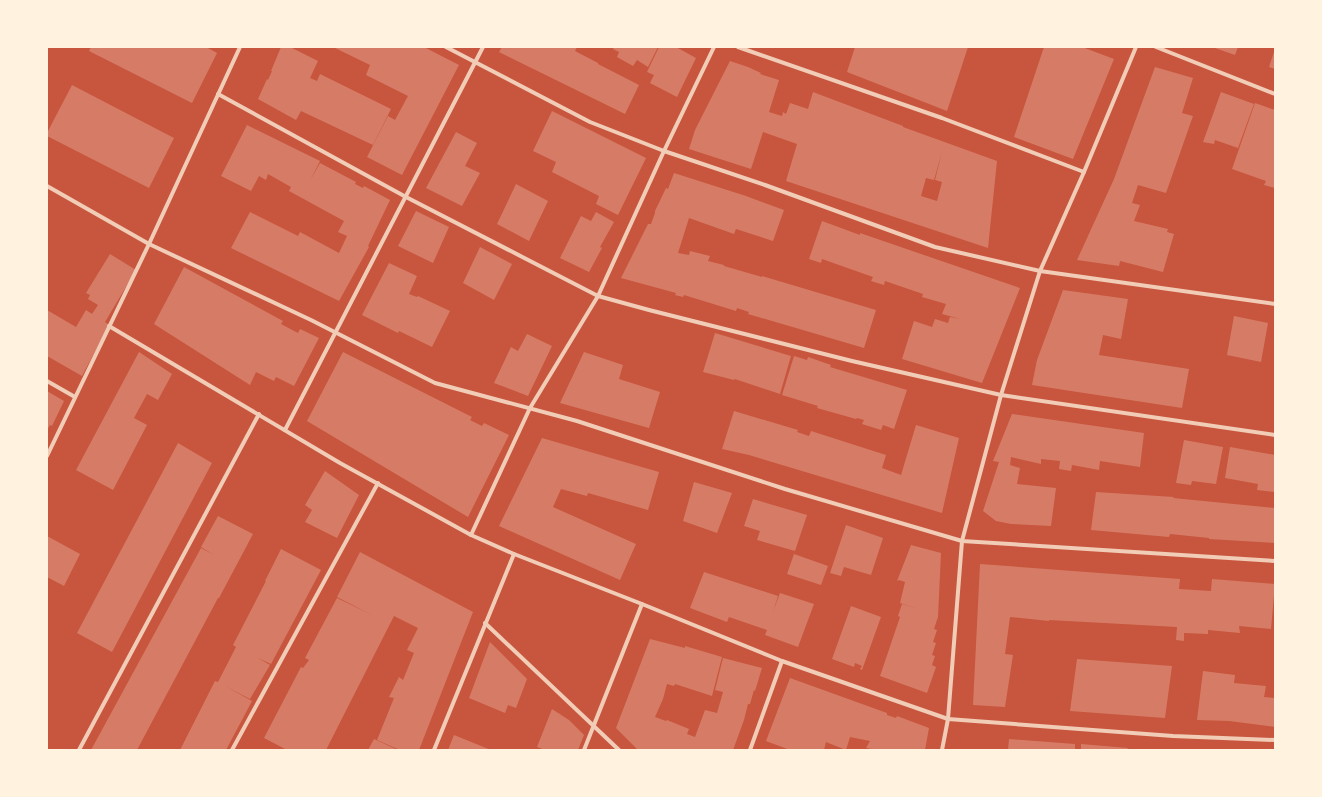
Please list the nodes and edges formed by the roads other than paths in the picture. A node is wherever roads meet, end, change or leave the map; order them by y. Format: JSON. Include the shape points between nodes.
{"nodes":[{"id":1,"x":240,"y":47,"type":"edge"},
{"id":2,"x":446,"y":47,"type":"edge"},
{"id":3,"x":483,"y":47,"type":"edge"},
{"id":4,"x":714,"y":47,"type":"edge"},
{"id":5,"x":738,"y":47,"type":"edge"},
{"id":6,"x":1136,"y":47,"type":"edge"},
{"id":7,"x":1156,"y":47,"type":"edge"},
{"id":8,"x":475,"y":63,"type":"junction"},
{"id":9,"x":218,"y":94,"type":"junction"},
{"id":10,"x":1275,"y":94,"type":"edge"},
{"id":11,"x":664,"y":151,"type":"junction"},
{"id":12,"x":1084,"y":172,"type":"junction"},
{"id":13,"x":47,"y":186,"type":"edge"},
{"id":14,"x":406,"y":197,"type":"junction"},
{"id":15,"x":149,"y":244,"type":"junction"},
{"id":16,"x":1040,"y":270,"type":"junction"},
{"id":17,"x":598,"y":296,"type":"junction"},
{"id":18,"x":1275,"y":304,"type":"edge"},
{"id":19,"x":109,"y":326,"type":"junction"},
{"id":20,"x":336,"y":332,"type":"junction"},
{"id":21,"x":47,"y":381,"type":"edge"},
{"id":22,"x":1000,"y":395,"type":"junction"},
{"id":23,"x":75,"y":397,"type":"junction"},
{"id":24,"x":530,"y":408,"type":"junction"},
{"id":25,"x":259,"y":414,"type":"junction"},
{"id":26,"x":285,"y":430,"type":"junction"},
{"id":27,"x":1275,"y":435,"type":"edge"},
{"id":28,"x":47,"y":456,"type":"edge"},
{"id":29,"x":378,"y":483,"type":"junction"},
{"id":30,"x":471,"y":535,"type":"junction"},
{"id":31,"x":962,"y":541,"type":"junction"},
{"id":32,"x":514,"y":554,"type":"junction"},
{"id":33,"x":1275,"y":561,"type":"edge"},
{"id":34,"x":642,"y":604,"type":"junction"},
{"id":35,"x":485,"y":623,"type":"junction"},
{"id":36,"x":782,"y":661,"type":"junction"},
{"id":37,"x":948,"y":719,"type":"junction"},
{"id":38,"x":594,"y":726,"type":"junction"},
{"id":39,"x":1275,"y":740,"type":"edge"},
{"id":40,"x":79,"y":750,"type":"edge"},
{"id":41,"x":232,"y":750,"type":"edge"},
{"id":42,"x":434,"y":750,"type":"edge"},
{"id":43,"x":584,"y":750,"type":"edge"},
{"id":44,"x":619,"y":750,"type":"edge"},
{"id":45,"x":750,"y":750,"type":"edge"},
{"id":46,"x":942,"y":750,"type":"edge"}],
"edges":[{"from":1,"to":9,"type":"street"},
{"from":2,"to":8,"type":"street"},
{"from":3,"to":8,"type":"street"},
{"from":4,"to":11,"type":"street"},
{"from":5,"to":12,"type":"street","via":[[942,118]]},
{"from":6,"to":12,"type":"street"},
{"from":7,"to":10,"type":"street"},
{"from":8,"to":11,"type":"street","via":[[590,122]]},
{"from":8,"to":14,"type":"street"},
{"from":9,"to":14,"type":"street"},
{"from":9,"to":15,"type":"street"},
{"from":11,"to":16,"type":"street","via":[[935,247]]},
{"from":11,"to":17,"type":"street"},
{"from":12,"to":16,"type":"street"},
{"from":13,"to":15,"type":"street"},
{"from":14,"to":17,"type":"street"},
{"from":14,"to":20,"type":"street"},
{"from":15,"to":19,"type":"street"},
{"from":15,"to":20,"type":"street"},
{"from":16,"to":18,"type":"street"},
{"from":16,"to":22,"type":"street"},
{"from":17,"to":22,"type":"street","via":[[852,361]]},
{"from":17,"to":24,"type":"street"},
{"from":19,"to":23,"type":"street"},
{"from":19,"to":25,"type":"street"},
{"from":20,"to":24,"type":"street","via":[[435,383]]},
{"from":20,"to":26,"type":"street"},
{"from":21,"to":23,"type":"street"},
{"from":22,"to":27,"type":"street"},
{"from":22,"to":31,"type":"street"},
{"from":23,"to":28,"type":"street"},
{"from":24,"to":30,"type":"street"},
{"from":24,"to":31,"type":"street","via":[[785,489]]},
{"from":25,"to":26,"type":"street"},
{"from":25,"to":40,"type":"street"},
{"from":26,"to":29,"type":"street"},
{"from":29,"to":30,"type":"street"},
{"from":29,"to":41,"type":"street"},
{"from":30,"to":32,"type":"street"},
{"from":31,"to":33,"type":"street"},
{"from":31,"to":37,"type":"street"},
{"from":32,"to":34,"type":"street"},
{"from":32,"to":35,"type":"street"},
{"from":34,"to":36,"type":"street"},
{"from":34,"to":38,"type":"street"},
{"from":35,"to":38,"type":"street"},
{"from":35,"to":42,"type":"street"},
{"from":36,"to":37,"type":"street"},
{"from":36,"to":45,"type":"street"},
{"from":37,"to":39,"type":"street","via":[[1173,736]]},
{"from":37,"to":46,"type":"street"},
{"from":38,"to":43,"type":"street"},
{"from":38,"to":44,"type":"street"}]}
